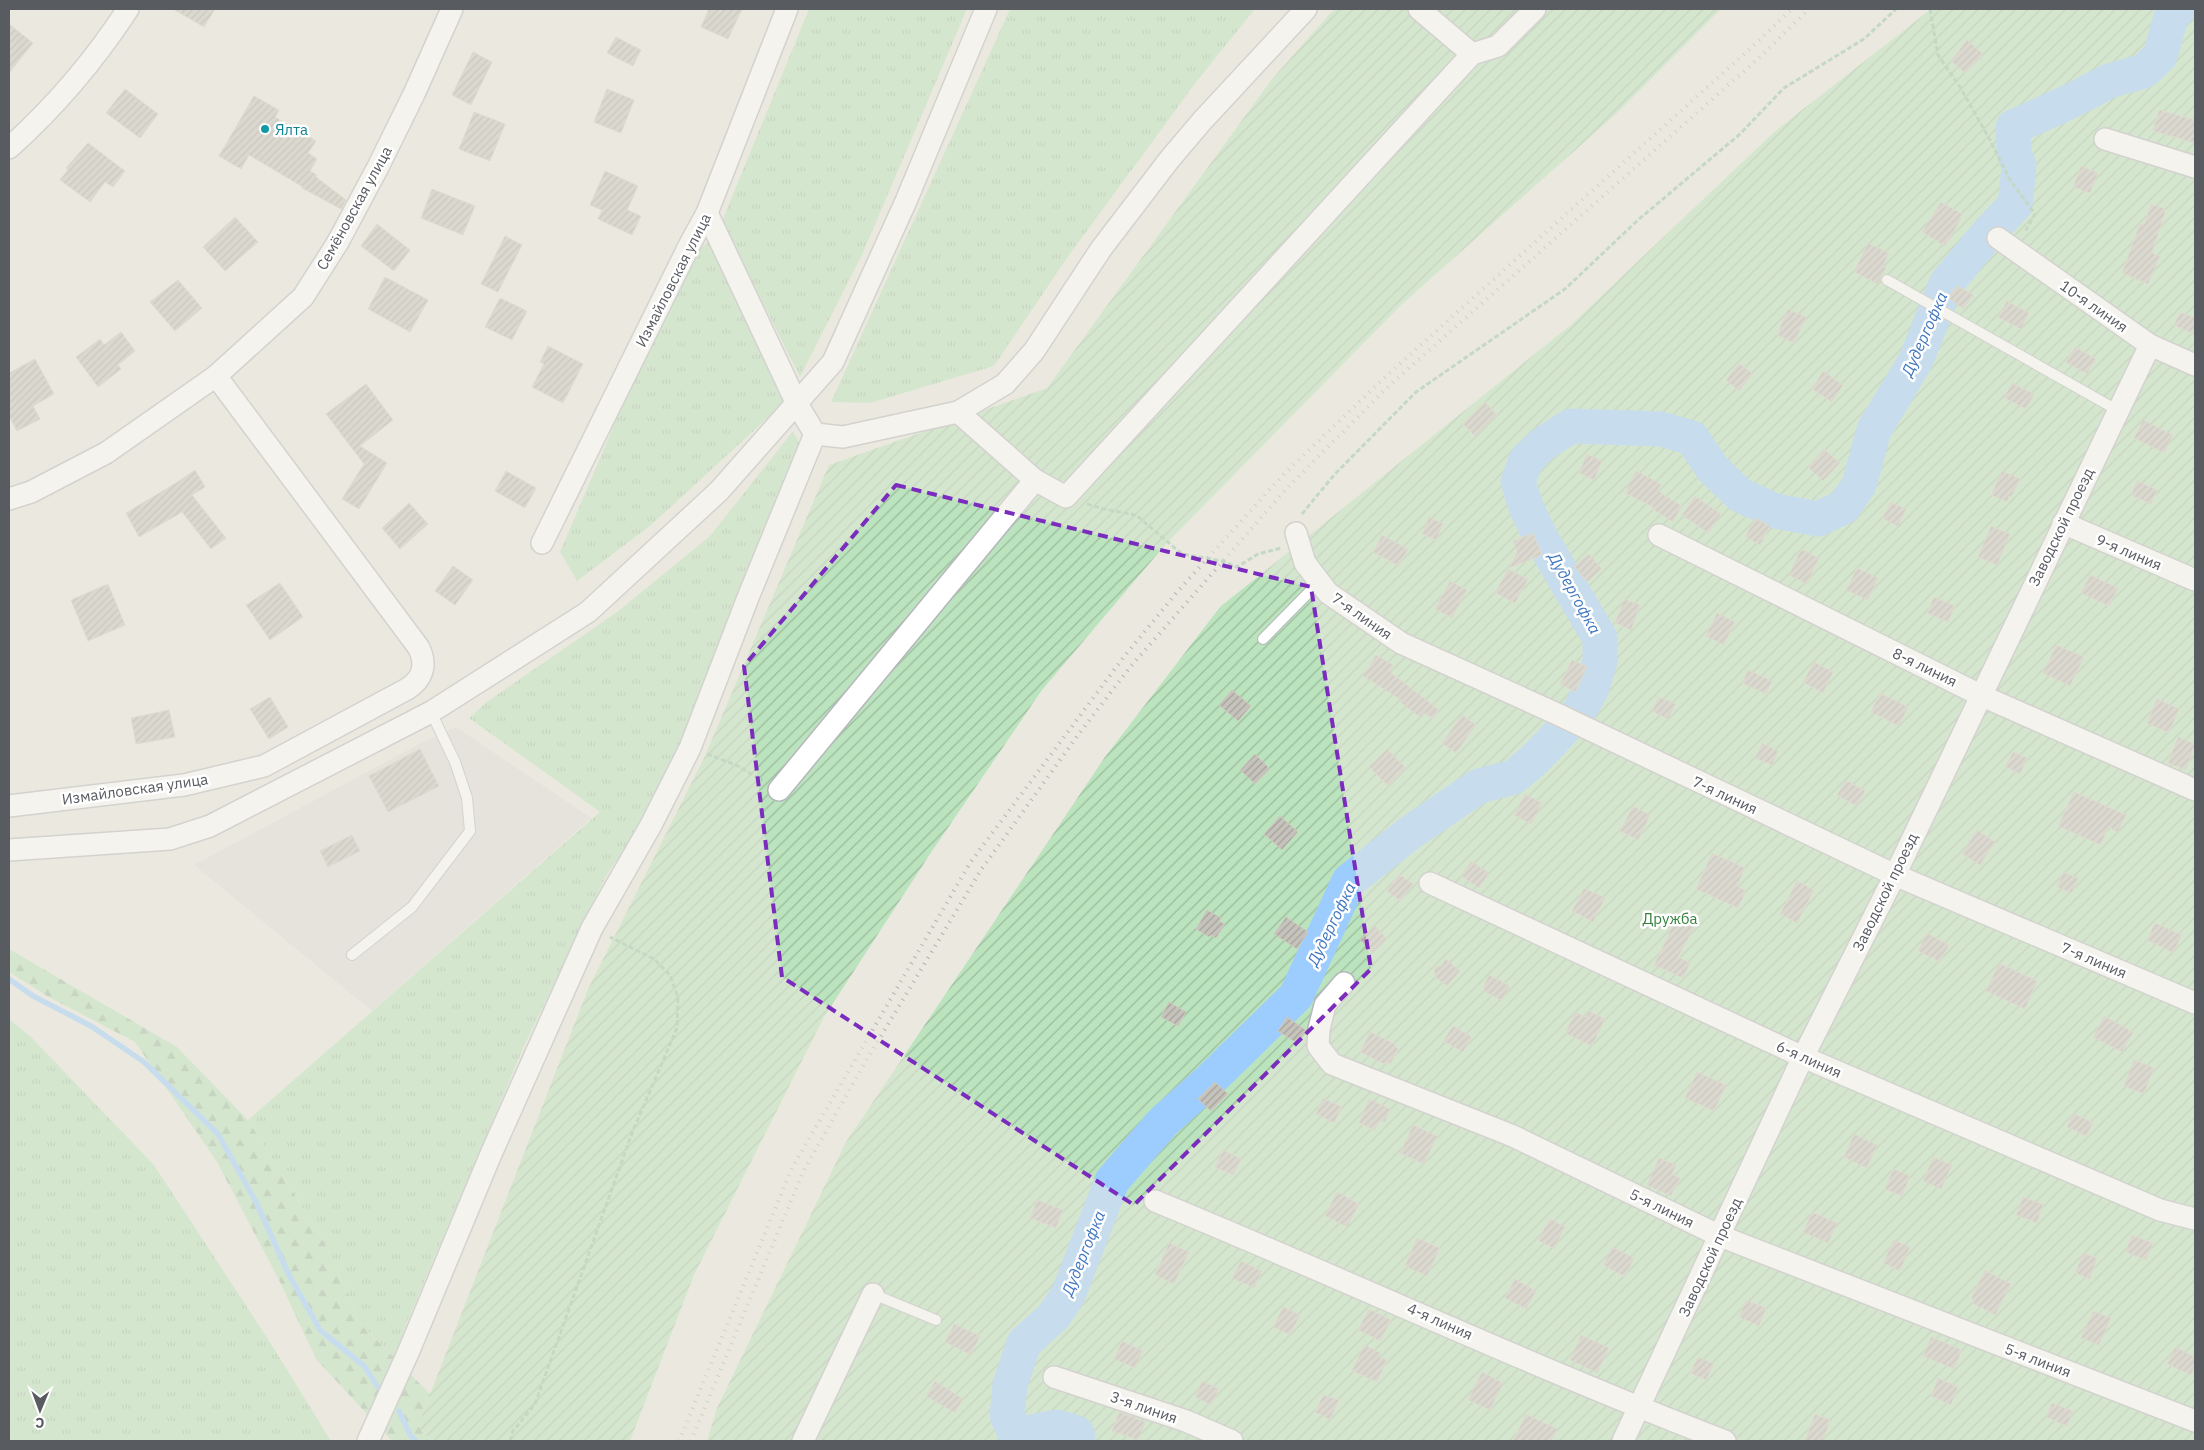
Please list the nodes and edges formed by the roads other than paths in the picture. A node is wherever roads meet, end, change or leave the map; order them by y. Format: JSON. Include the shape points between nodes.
{"nodes":[{"id":1,"x":128,"y":9,"type":"edge"},
{"id":2,"x":452,"y":9,"type":"edge"},
{"id":3,"x":787,"y":9,"type":"edge"},
{"id":4,"x":986,"y":9,"type":"edge"},
{"id":5,"x":1306,"y":9,"type":"edge"},
{"id":6,"x":1419,"y":9,"type":"edge"},
{"id":7,"x":1535,"y":9,"type":"edge"},
{"id":8,"x":1472,"y":54,"type":"junction"},
{"id":9,"x":2105,"y":139,"type":"dead end"},
{"id":10,"x":9,"y":148,"type":"edge"},
{"id":11,"x":2195,"y":167,"type":"edge"},
{"id":12,"x":707,"y":213,"type":"junction"},
{"id":13,"x":1998,"y":238,"type":"dead end"},
{"id":14,"x":1887,"y":280,"type":"dead end"},
{"id":15,"x":2150,"y":345,"type":"junction"},
{"id":16,"x":2195,"y":365,"type":"edge"},
{"id":17,"x":216,"y":376,"type":"junction"},
{"id":18,"x":797,"y":404,"type":"junction"},
{"id":19,"x":2117,"y":410,"type":"junction"},
{"id":20,"x":958,"y":412,"type":"junction"},
{"id":21,"x":815,"y":434,"type":"junction"},
{"id":22,"x":1034,"y":480,"type":"junction"},
{"id":23,"x":9,"y":499,"type":"edge"},
{"id":24,"x":2063,"y":523,"type":"junction"},
{"id":25,"x":1659,"y":535,"type":"dead end"},
{"id":26,"x":1297,"y":538,"type":"road end"},
{"id":27,"x":542,"y":543,"type":"dead end"},
{"id":28,"x":2195,"y":580,"type":"edge"},
{"id":29,"x":1319,"y":582,"type":"junction"},
{"id":30,"x":1264,"y":639,"type":"dead end"},
{"id":31,"x":1980,"y":695,"type":"junction"},
{"id":32,"x":432,"y":712,"type":"junction"},
{"id":33,"x":779,"y":790,"type":"road end"},
{"id":34,"x":2195,"y":790,"type":"edge"},
{"id":35,"x":9,"y":806,"type":"edge"},
{"id":36,"x":9,"y":850,"type":"edge"},
{"id":37,"x":1894,"y":875,"type":"junction"},
{"id":38,"x":1430,"y":883,"type":"dead end"},
{"id":39,"x":352,"y":955,"type":"dead end"},
{"id":40,"x":1344,"y":983,"type":"dead end"},
{"id":41,"x":2195,"y":1003,"type":"edge"},
{"id":42,"x":1803,"y":1057,"type":"junction"},
{"id":43,"x":1155,"y":1201,"type":"dead end"},
{"id":44,"x":2195,"y":1219,"type":"edge"},
{"id":45,"x":1720,"y":1236,"type":"junction"},
{"id":46,"x":873,"y":1294,"type":"joint"},
{"id":47,"x":936,"y":1320,"type":"dead end"},
{"id":48,"x":1054,"y":1377,"type":"dead end"},
{"id":49,"x":1639,"y":1408,"type":"junction"},
{"id":50,"x":2195,"y":1421,"type":"edge"},
{"id":51,"x":368,"y":1441,"type":"edge"},
{"id":52,"x":803,"y":1441,"type":"edge"},
{"id":53,"x":1232,"y":1441,"type":"edge"},
{"id":54,"x":1623,"y":1441,"type":"edge"},
{"id":55,"x":1725,"y":1441,"type":"edge"}],
"edges":[{"from":1,"to":10,"type":"street","via":[[67,91]]},
{"from":2,"to":17,"type":"street","name":"Семёновская улица","via":[[410,102],[333,250],[303,297]]},
{"from":3,"to":12,"type":"street","name":"Измайловская улица"},
{"from":4,"to":18,"type":"street","via":[[906,201],[833,362]]},
{"from":5,"to":20,"type":"street","via":[[1169,160],[1101,249],[1034,351],[1005,384]]},
{"from":6,"to":8,"type":"street"},
{"from":7,"to":8,"type":"street","via":[[1498,46]]},
{"from":8,"to":22,"type":"street","via":[[1066,497]]},
{"from":9,"to":11,"type":"street"},
{"from":12,"to":18,"type":"street"},
{"from":12,"to":27,"type":"street","name":"Измайловская улица"},
{"from":13,"to":15,"type":"street","name":"10-я линия"},
{"from":14,"to":19,"type":"lane"},
{"from":15,"to":16,"type":"street","name":"10-я линия"},
{"from":15,"to":19,"type":"street","name":"Заводской проезд"},
{"from":17,"to":23,"type":"street","name":"Семёновская улица","via":[[106,453],[31,492]]},
{"from":17,"to":35,"type":"street","name":"Измайловская улица","via":[[419,648],[424,667],[418,680],[264,766],[184,785]]},
{"from":18,"to":21,"type":"street"},
{"from":18,"to":32,"type":"street","via":[[719,491],[588,612]]},
{"from":19,"to":24,"type":"street","name":"Заводской проезд"},
{"from":20,"to":21,"type":"street","via":[[843,437]]},
{"from":20,"to":22,"type":"street"},
{"from":21,"to":51,"type":"street","via":[[690,748],[651,825],[592,928]]},
{"from":22,"to":33,"type":"street"},
{"from":24,"to":28,"type":"street","name":"9-я линия"},
{"from":24,"to":31,"type":"street","name":"Заводской проезд"},
{"from":25,"to":31,"type":"street","name":"8-я линия"},
{"from":26,"to":29,"type":"street","name":"7-я линия","via":[[1305,563]]},
{"from":29,"to":30,"type":"lane"},
{"from":29,"to":37,"type":"street","name":"7-я линия","via":[[1328,593],[1400,643]]},
{"from":31,"to":34,"type":"street","name":"8-я линия"},
{"from":31,"to":37,"type":"street","name":"Заводской проезд"},
{"from":32,"to":36,"type":"street","via":[[210,826],[170,839]]},
{"from":32,"to":39,"type":"lane","via":[[467,798],[470,831],[412,907]]},
{"from":37,"to":41,"type":"street","name":"7-я линия"},
{"from":37,"to":42,"type":"street","name":"Заводской проезд"},
{"from":38,"to":42,"type":"street","name":"6-я линия"},
{"from":40,"to":45,"type":"street","name":"5-я линия","via":[[1325,1005],[1319,1028],[1318,1046],[1332,1064],[1513,1136]]},
{"from":42,"to":44,"type":"street","name":"6-я линия","via":[[2160,1210]]},
{"from":42,"to":45,"type":"street","name":"Заводской проезд"},
{"from":43,"to":49,"type":"street","name":"4-я линия","via":[[1300,1260]]},
{"from":45,"to":49,"type":"street","name":"Заводской проезд"},
{"from":45,"to":50,"type":"street","name":"5-я линия"},
{"from":46,"to":47,"type":"lane"},
{"from":46,"to":52,"type":"street"},
{"from":48,"to":53,"type":"street","name":"3-я линия","via":[[1186,1421]]},
{"from":49,"to":54,"type":"street","name":"Заводской проезд"},
{"from":49,"to":55,"type":"street","name":"4-я линия"}]}
